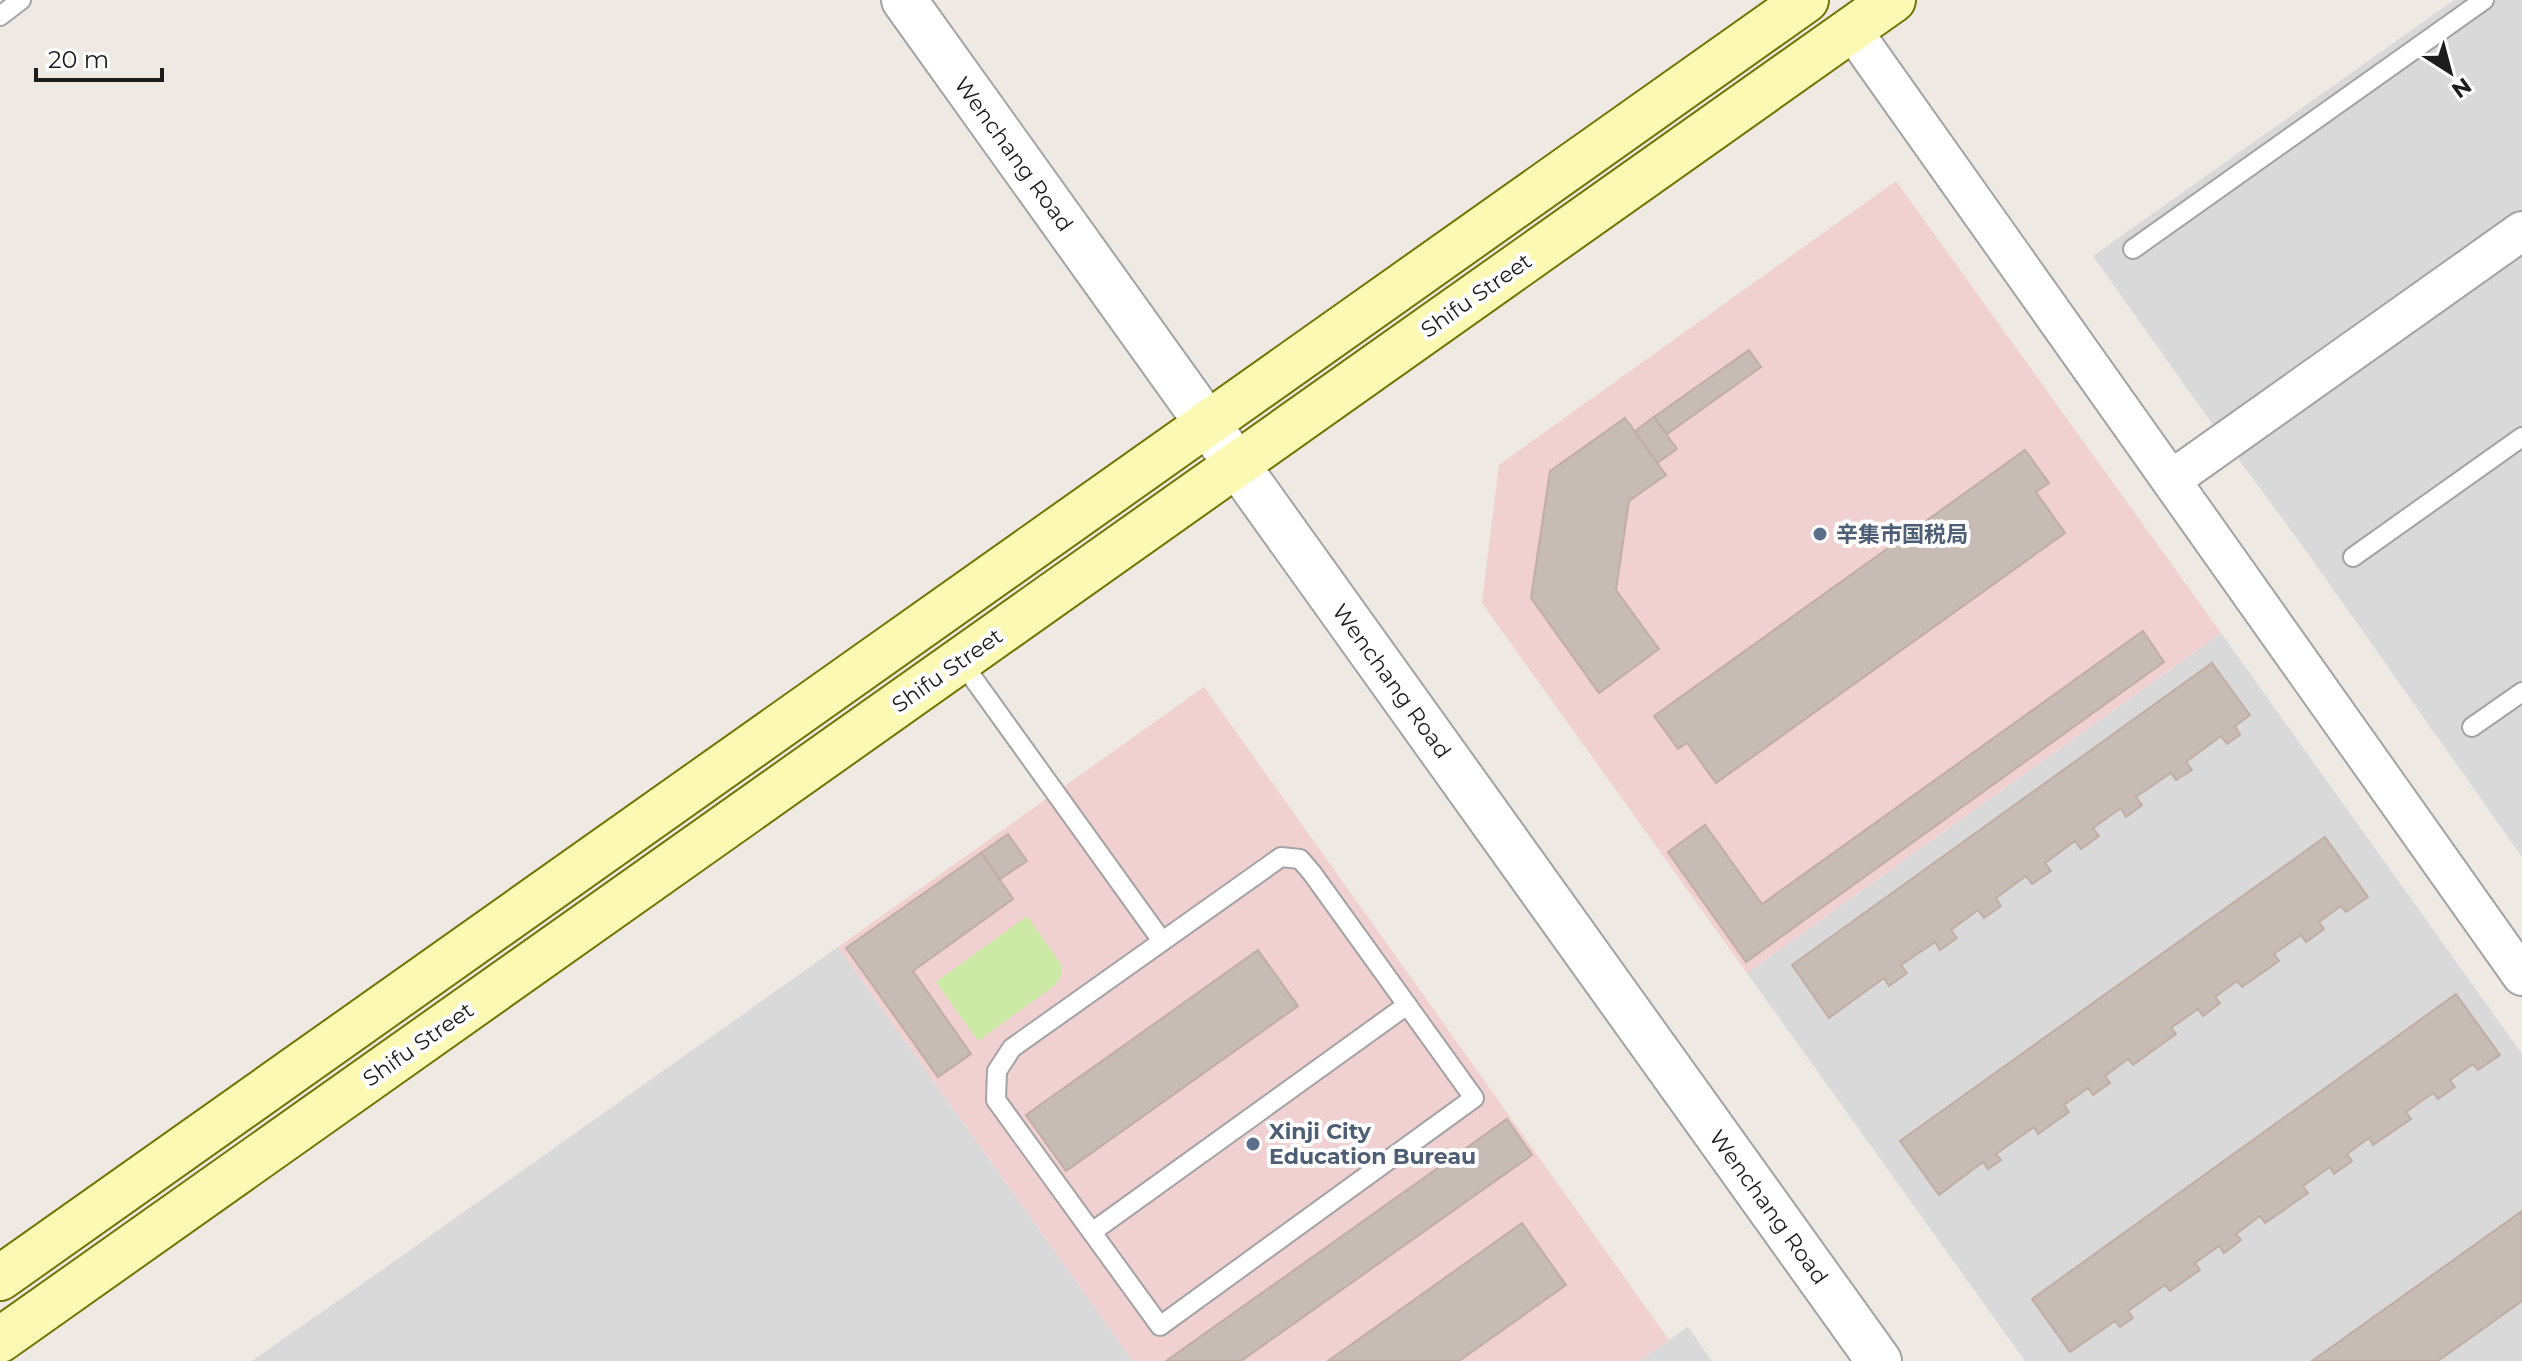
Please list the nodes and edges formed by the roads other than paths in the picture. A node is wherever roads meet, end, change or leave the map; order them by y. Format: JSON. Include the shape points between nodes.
{"nodes":[{"id":1,"x":21,"y":0,"type":"edge"},
{"id":2,"x":904,"y":0,"type":"edge"},
{"id":3,"x":1806,"y":0,"type":"edge"},
{"id":4,"x":1893,"y":0,"type":"edge"},
{"id":5,"x":2484,"y":0,"type":"edge"},
{"id":6,"x":0,"y":16,"type":"edge"},
{"id":7,"x":1852,"y":30,"type":"junction"},
{"id":8,"x":2522,"y":231,"type":"edge"},
{"id":9,"x":2133,"y":249,"type":"dead end"},
{"id":10,"x":1208,"y":424,"type":"junction"},
{"id":11,"x":2522,"y":437,"type":"edge"},
{"id":12,"x":1237,"y":464,"type":"junction"},
{"id":13,"x":2171,"y":480,"type":"junction"},
{"id":14,"x":2353,"y":557,"type":"dead end"},
{"id":15,"x":960,"y":660,"type":"junction"},
{"id":16,"x":2522,"y":692,"type":"edge"},
{"id":17,"x":2472,"y":727,"type":"dead end"},
{"id":18,"x":1162,"y":941,"type":"junction"},
{"id":19,"x":2522,"y":976,"type":"edge"},
{"id":20,"x":1407,"y":1005,"type":"junction"},
{"id":21,"x":1092,"y":1232,"type":"junction"},
{"id":22,"x":0,"y":1278,"type":"edge"},
{"id":23,"x":0,"y":1340,"type":"edge"},
{"id":24,"x":1879,"y":1361,"type":"edge"}],
"edges":[{"from":1,"to":6,"type":"lane"},
{"from":2,"to":10,"type":"street","name":"Wenchang Road"},
{"from":3,"to":10,"type":"main road"},
{"from":4,"to":7,"type":"main road","name":"Shifu Street"},
{"from":5,"to":9,"type":"lane"},
{"from":7,"to":12,"type":"main road","name":"Shifu Street"},
{"from":7,"to":13,"type":"street"},
{"from":8,"to":13,"type":"street"},
{"from":10,"to":12,"type":"street","name":"Wenchang Road"},
{"from":10,"to":22,"type":"main road"},
{"from":11,"to":14,"type":"lane"},
{"from":12,"to":15,"type":"main road","name":"Shifu Street"},
{"from":12,"to":24,"type":"street","name":"Wenchang Road"},
{"from":13,"to":19,"type":"street"},
{"from":15,"to":18,"type":"lane"},
{"from":15,"to":23,"type":"main road","name":"Shifu Street"},
{"from":16,"to":17,"type":"lane"},
{"from":18,"to":20,"type":"lane","via":[[1281,857],[1300,859]]},
{"from":18,"to":21,"type":"lane","via":[[1012,1048],[997,1071],[996,1100]]},
{"from":20,"to":21,"type":"lane"},
{"from":20,"to":21,"type":"lane","via":[[1474,1098],[1160,1326]]}]}
